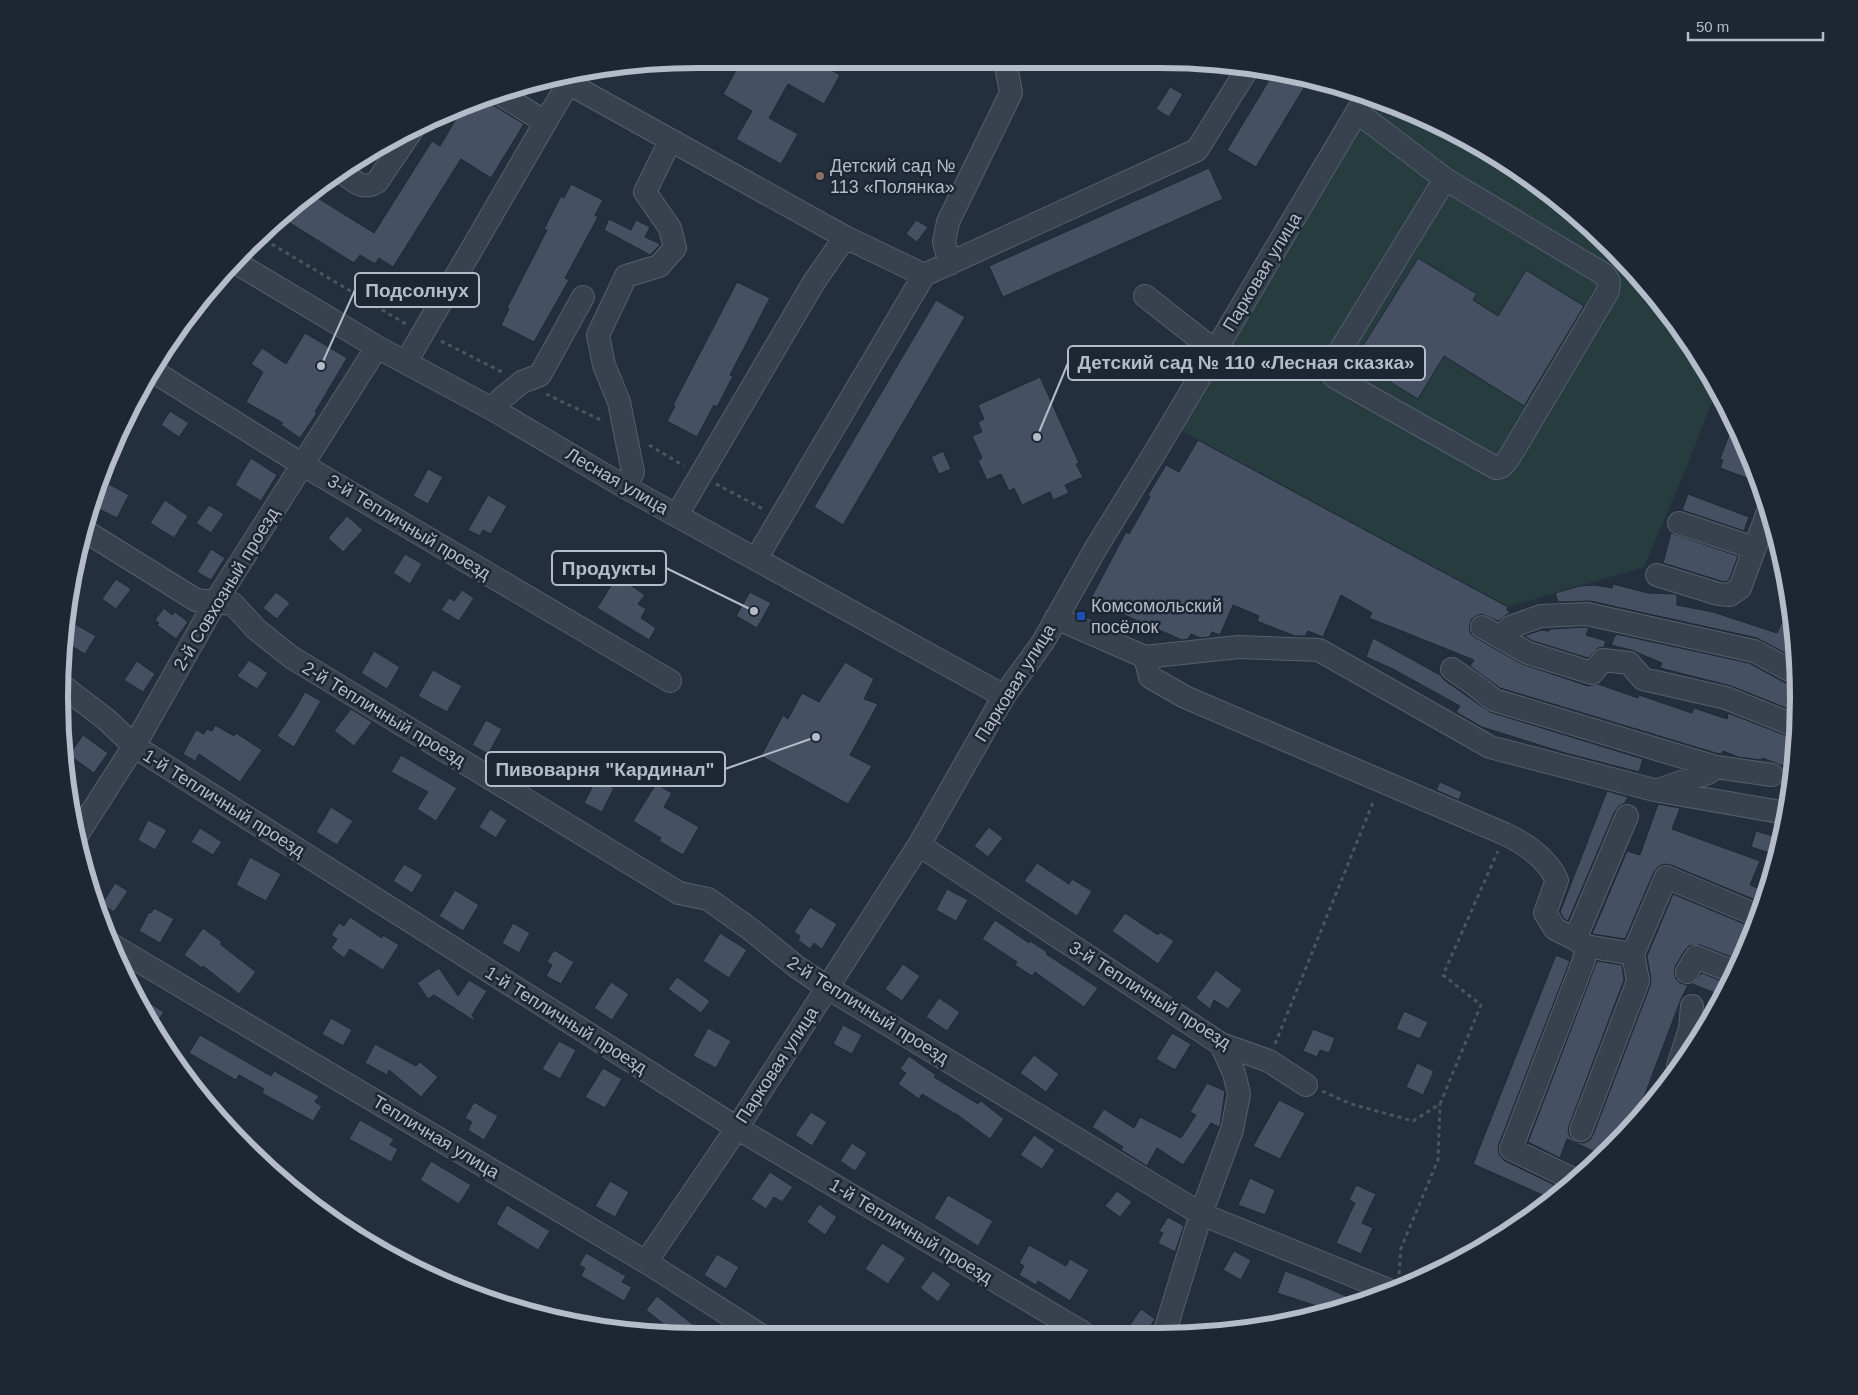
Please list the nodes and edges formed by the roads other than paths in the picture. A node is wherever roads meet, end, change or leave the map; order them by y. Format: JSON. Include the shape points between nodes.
{"nodes":[{"id":1,"x":1006,"y":68,"type":"edge"},
{"id":2,"x":1245,"y":73,"type":"edge"},
{"id":3,"x":570,"y":81,"type":"edge"},
{"id":4,"x":564,"y":82,"type":"edge"},
{"id":5,"x":512,"y":96,"type":"edge"},
{"id":6,"x":1362,"y":103,"type":"edge"},
{"id":7,"x":545,"y":122,"type":"junction"},
{"id":8,"x":406,"y":139,"type":"edge"},
{"id":9,"x":670,"y":141,"type":"junction"},
{"id":10,"x":346,"y":175,"type":"edge"},
{"id":11,"x":1445,"y":179,"type":"junction"},
{"id":12,"x":845,"y":237,"type":"junction"},
{"id":13,"x":950,"y":264,"type":"junction"},
{"id":14,"x":240,"y":265,"type":"edge"},
{"id":15,"x":924,"y":275,"type":"junction"},
{"id":16,"x":1145,"y":296,"type":"dead end"},
{"id":17,"x":583,"y":297,"type":"dead end"},
{"id":18,"x":377,"y":347,"type":"junction"},
{"id":19,"x":1216,"y":350,"type":"junction"},
{"id":20,"x":406,"y":362,"type":"junction"},
{"id":21,"x":157,"y":374,"type":"edge"},
{"id":22,"x":494,"y":410,"type":"junction"},
{"id":23,"x":303,"y":464,"type":"junction"},
{"id":24,"x":625,"y":487,"type":"junction"},
{"id":25,"x":677,"y":515,"type":"junction"},
{"id":26,"x":1765,"y":520,"type":"edge"},
{"id":27,"x":1679,"y":523,"type":"dead end"},
{"id":28,"x":90,"y":532,"type":"edge"},
{"id":29,"x":1754,"y":548,"type":"junction"},
{"id":30,"x":756,"y":559,"type":"junction"},
{"id":31,"x":1657,"y":575,"type":"dead end"},
{"id":32,"x":216,"y":601,"type":"junction"},
{"id":33,"x":1056,"y":618,"type":"junction"},
{"id":34,"x":1482,"y":627,"type":"dead end"},
{"id":35,"x":1501,"y":638,"type":"junction"},
{"id":36,"x":1145,"y":657,"type":"junction"},
{"id":37,"x":1452,"y":669,"type":"dead end"},
{"id":38,"x":1789,"y":670,"type":"edge"},
{"id":39,"x":670,"y":681,"type":"dead end"},
{"id":40,"x":68,"y":691,"type":"edge"},
{"id":41,"x":1004,"y":696,"type":"junction"},
{"id":42,"x":1789,"y":723,"type":"edge"},
{"id":43,"x":134,"y":746,"type":"junction"},
{"id":44,"x":1716,"y":766,"type":"junction"},
{"id":45,"x":1772,"y":775,"type":"dead end"},
{"id":46,"x":1658,"y":790,"type":"junction"},
{"id":47,"x":1779,"y":812,"type":"edge"},
{"id":48,"x":1627,"y":816,"type":"dead end"},
{"id":49,"x":82,"y":828,"type":"edge"},
{"id":50,"x":918,"y":845,"type":"junction"},
{"id":51,"x":1752,"y":913,"type":"edge"},
{"id":52,"x":1580,"y":942,"type":"junction"},
{"id":53,"x":120,"y":950,"type":"edge"},
{"id":54,"x":1633,"y":954,"type":"junction"},
{"id":55,"x":1729,"y":970,"type":"edge"},
{"id":56,"x":1687,"y":972,"type":"dead end"},
{"id":57,"x":828,"y":988,"type":"junction"},
{"id":58,"x":1692,"y":1006,"type":"dead end"},
{"id":59,"x":1694,"y":1032,"type":"edge"},
{"id":60,"x":1221,"y":1044,"type":"junction"},
{"id":61,"x":1306,"y":1085,"type":"road end"},
{"id":62,"x":737,"y":1128,"type":"junction"},
{"id":63,"x":1581,"y":1130,"type":"dead end"},
{"id":64,"x":1569,"y":1177,"type":"edge"},
{"id":65,"x":1201,"y":1214,"type":"junction"},
{"id":66,"x":646,"y":1262,"type":"junction"},
{"id":67,"x":1390,"y":1284,"type":"edge"},
{"id":68,"x":750,"y":1328,"type":"edge"},
{"id":69,"x":1075,"y":1328,"type":"edge"},
{"id":70,"x":1166,"y":1328,"type":"edge"}],
"edges":[{"from":1,"to":13,"type":"street","via":[[1011,93],[948,222],[944,242]]},
{"from":2,"to":13,"type":"street","via":[[1197,150]]},
{"from":3,"to":9,"type":"street"},
{"from":4,"to":7,"type":"street"},
{"from":5,"to":7,"type":"street"},
{"from":6,"to":11,"type":"street"},
{"from":6,"to":19,"type":"street","name":"Парковая улица"},
{"from":7,"to":20,"type":"street"},
{"from":8,"to":10,"type":"street","via":[[371,186],[364,186]]},
{"from":9,"to":12,"type":"street"},
{"from":9,"to":24,"type":"street","via":[[645,192],[670,228],[675,248],[659,266],[626,276],[598,335],[604,365],[619,402],[633,472]]},
{"from":11,"to":11,"type":"street","via":[[1333,362],[1330,372],[1496,468],[1509,458],[1608,291],[1609,282],[1605,275]]},
{"from":12,"to":15,"type":"street"},
{"from":12,"to":25,"type":"street","via":[[814,282]]},
{"from":13,"to":15,"type":"street"},
{"from":14,"to":18,"type":"street","name":"Лесная улица"},
{"from":15,"to":30,"type":"street"},
{"from":16,"to":19,"type":"street"},
{"from":17,"to":22,"type":"street","via":[[540,375],[522,382],[501,399]]},
{"from":18,"to":20,"type":"street","name":"Лесная улица"},
{"from":18,"to":23,"type":"street","name":"2-й Совхозный проезд"},
{"from":19,"to":33,"type":"street","name":"Парковая улица"},
{"from":20,"to":22,"type":"street","name":"Лесная улица"},
{"from":21,"to":23,"type":"street","name":"3-й Тепличный проезд"},
{"from":22,"to":24,"type":"street","name":"Лесная улица"},
{"from":23,"to":32,"type":"street","name":"2-й Совхозный проезд"},
{"from":23,"to":39,"type":"street","name":"3-й Тепличный проезд"},
{"from":24,"to":25,"type":"street","name":"Лесная улица"},
{"from":25,"to":30,"type":"street","name":"Лесная улица"},
{"from":26,"to":29,"type":"street"},
{"from":27,"to":29,"type":"street"},
{"from":28,"to":32,"type":"street","name":"2-й Тепличный проезд","via":[[196,600]]},
{"from":29,"to":31,"type":"street","via":[[1740,588],[1730,595]]},
{"from":30,"to":41,"type":"street","name":"Лесная улица"},
{"from":32,"to":43,"type":"street","name":"2-й Совхозный проезд"},
{"from":32,"to":57,"type":"street","name":"2-й Тепличный проезд","via":[[233,604],[256,629],[291,658],[678,893],[708,899]]},
{"from":33,"to":36,"type":"street"},
{"from":33,"to":41,"type":"street","name":"Парковая улица"},
{"from":34,"to":35,"type":"street"},
{"from":35,"to":38,"type":"street","via":[[1510,627],[1541,616],[1587,614],[1754,651]]},
{"from":35,"to":42,"type":"street","via":[[1528,654],[1592,673],[1603,660],[1630,663],[1643,679],[1726,698]]},
{"from":36,"to":46,"type":"street","via":[[1238,648],[1319,650],[1490,748]]},
{"from":36,"to":52,"type":"street","via":[[1150,677],[1185,697],[1505,834],[1536,852],[1552,869],[1557,880],[1545,912],[1555,930]]},
{"from":37,"to":44,"type":"street","via":[[1494,700]]},
{"from":40,"to":43,"type":"street","name":"1-й Тепличный проезд","via":[[107,720]]},
{"from":41,"to":50,"type":"street","name":"Парковая улица"},
{"from":43,"to":49,"type":"street","name":"2-й Совхозный проезд"},
{"from":43,"to":62,"type":"street","name":"1-й Тепличный проезд"},
{"from":44,"to":45,"type":"street"},
{"from":44,"to":46,"type":"street","via":[[1708,773]]},
{"from":46,"to":47,"type":"street"},
{"from":48,"to":52,"type":"street"},
{"from":50,"to":57,"type":"street","name":"Парковая улица"},
{"from":50,"to":60,"type":"street","name":"3-й Тепличный проезд"},
{"from":51,"to":54,"type":"street","via":[[1666,877]]},
{"from":52,"to":54,"type":"street"},
{"from":52,"to":64,"type":"street","via":[[1584,960],[1511,1149]]},
{"from":53,"to":66,"type":"street","name":"Тепличная улица"},
{"from":54,"to":63,"type":"street","via":[[1638,981]]},
{"from":55,"to":56,"type":"street","via":[[1696,957]]},
{"from":57,"to":62,"type":"street","name":"Парковая улица"},
{"from":57,"to":65,"type":"street","name":"2-й Тепличный проезд"},
{"from":58,"to":59,"type":"street"},
{"from":60,"to":61,"type":"street","name":"3-й Тепличный проезд","via":[[1268,1061]]},
{"from":60,"to":65,"type":"street","via":[[1239,1094],[1232,1130]]},
{"from":62,"to":66,"type":"street","name":"Парковая улица"},
{"from":62,"to":69,"type":"street","name":"1-й Тепличный проезд"},
{"from":65,"to":67,"type":"street","name":"2-й Тепличный проезд"},
{"from":65,"to":70,"type":"street"},
{"from":66,"to":68,"type":"street","name":"Тепличная улица"}]}
